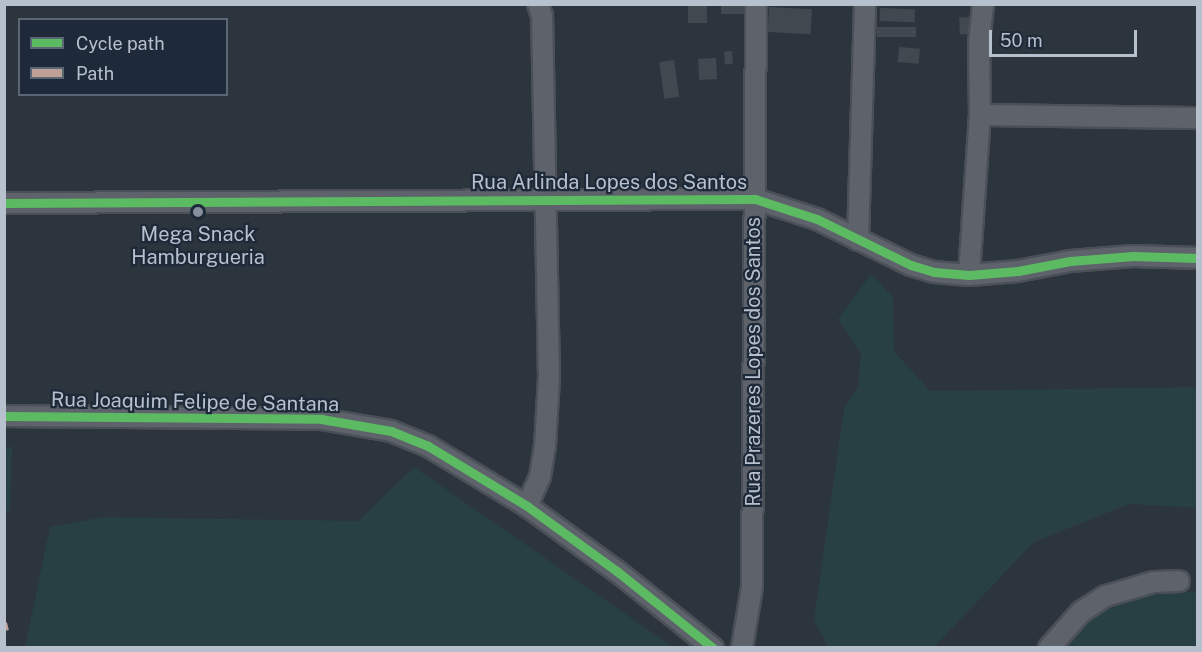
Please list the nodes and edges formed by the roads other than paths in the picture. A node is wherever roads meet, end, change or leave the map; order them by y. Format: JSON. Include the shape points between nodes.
{"nodes":[{"id":1,"x":538,"y":4,"type":"edge"},
{"id":2,"x":756,"y":4,"type":"edge"},
{"id":3,"x":865,"y":4,"type":"edge"},
{"id":4,"x":983,"y":4,"type":"edge"},
{"id":5,"x":980,"y":115,"type":"junction"},
{"id":6,"x":1197,"y":118,"type":"edge"},
{"id":7,"x":755,"y":199,"type":"junction"},
{"id":8,"x":544,"y":200,"type":"junction"},
{"id":9,"x":4,"y":203,"type":"edge"},
{"id":10,"x":858,"y":240,"type":"junction"},
{"id":11,"x":1197,"y":258,"type":"edge"},
{"id":12,"x":969,"y":275,"type":"junction"},
{"id":13,"x":4,"y":416,"type":"edge"},
{"id":14,"x":527,"y":506,"type":"junction"},
{"id":15,"x":1179,"y":581,"type":"dead end"},
{"id":16,"x":713,"y":648,"type":"edge"},
{"id":17,"x":742,"y":648,"type":"edge"},
{"id":18,"x":1049,"y":648,"type":"edge"}],
"edges":[{"from":1,"to":8,"type":"street","via":[[542,16]]},
{"from":2,"to":7,"type":"street","name":"Rua Prazeres Lopes dos Santos"},
{"from":3,"to":10,"type":"street"},
{"from":4,"to":5,"type":"street"},
{"from":5,"to":6,"type":"street"},
{"from":5,"to":12,"type":"street"},
{"from":7,"to":8,"type":"street","name":"Rua Arlinda Lopes dos Santos"},
{"from":7,"to":10,"type":"street","name":"Rua Arlinda Lopes dos Santos","via":[[816,219]]},
{"from":7,"to":17,"type":"street","name":"Rua Prazeres Lopes dos Santos","via":[[752,587]]},
{"from":8,"to":9,"type":"street","name":"Rua Arlinda Lopes dos Santos"},
{"from":8,"to":14,"type":"street","via":[[548,415],[540,477]]},
{"from":10,"to":12,"type":"street","name":"Rua Arlinda Lopes dos Santos","via":[[911,265]]},
{"from":11,"to":12,"type":"street","name":"Rua Arlinda Lopes dos Santos","via":[[1133,256]]},
{"from":13,"to":14,"type":"street","name":"Rua Joaquim Felipe de Santana","via":[[321,419],[361,424],[391,430],[428,446]]},
{"from":14,"to":16,"type":"street","name":"Rua Joaquim Felipe de Santana"},
{"from":15,"to":18,"type":"street","via":[[1154,582],[1106,596],[1081,612]]}]}
